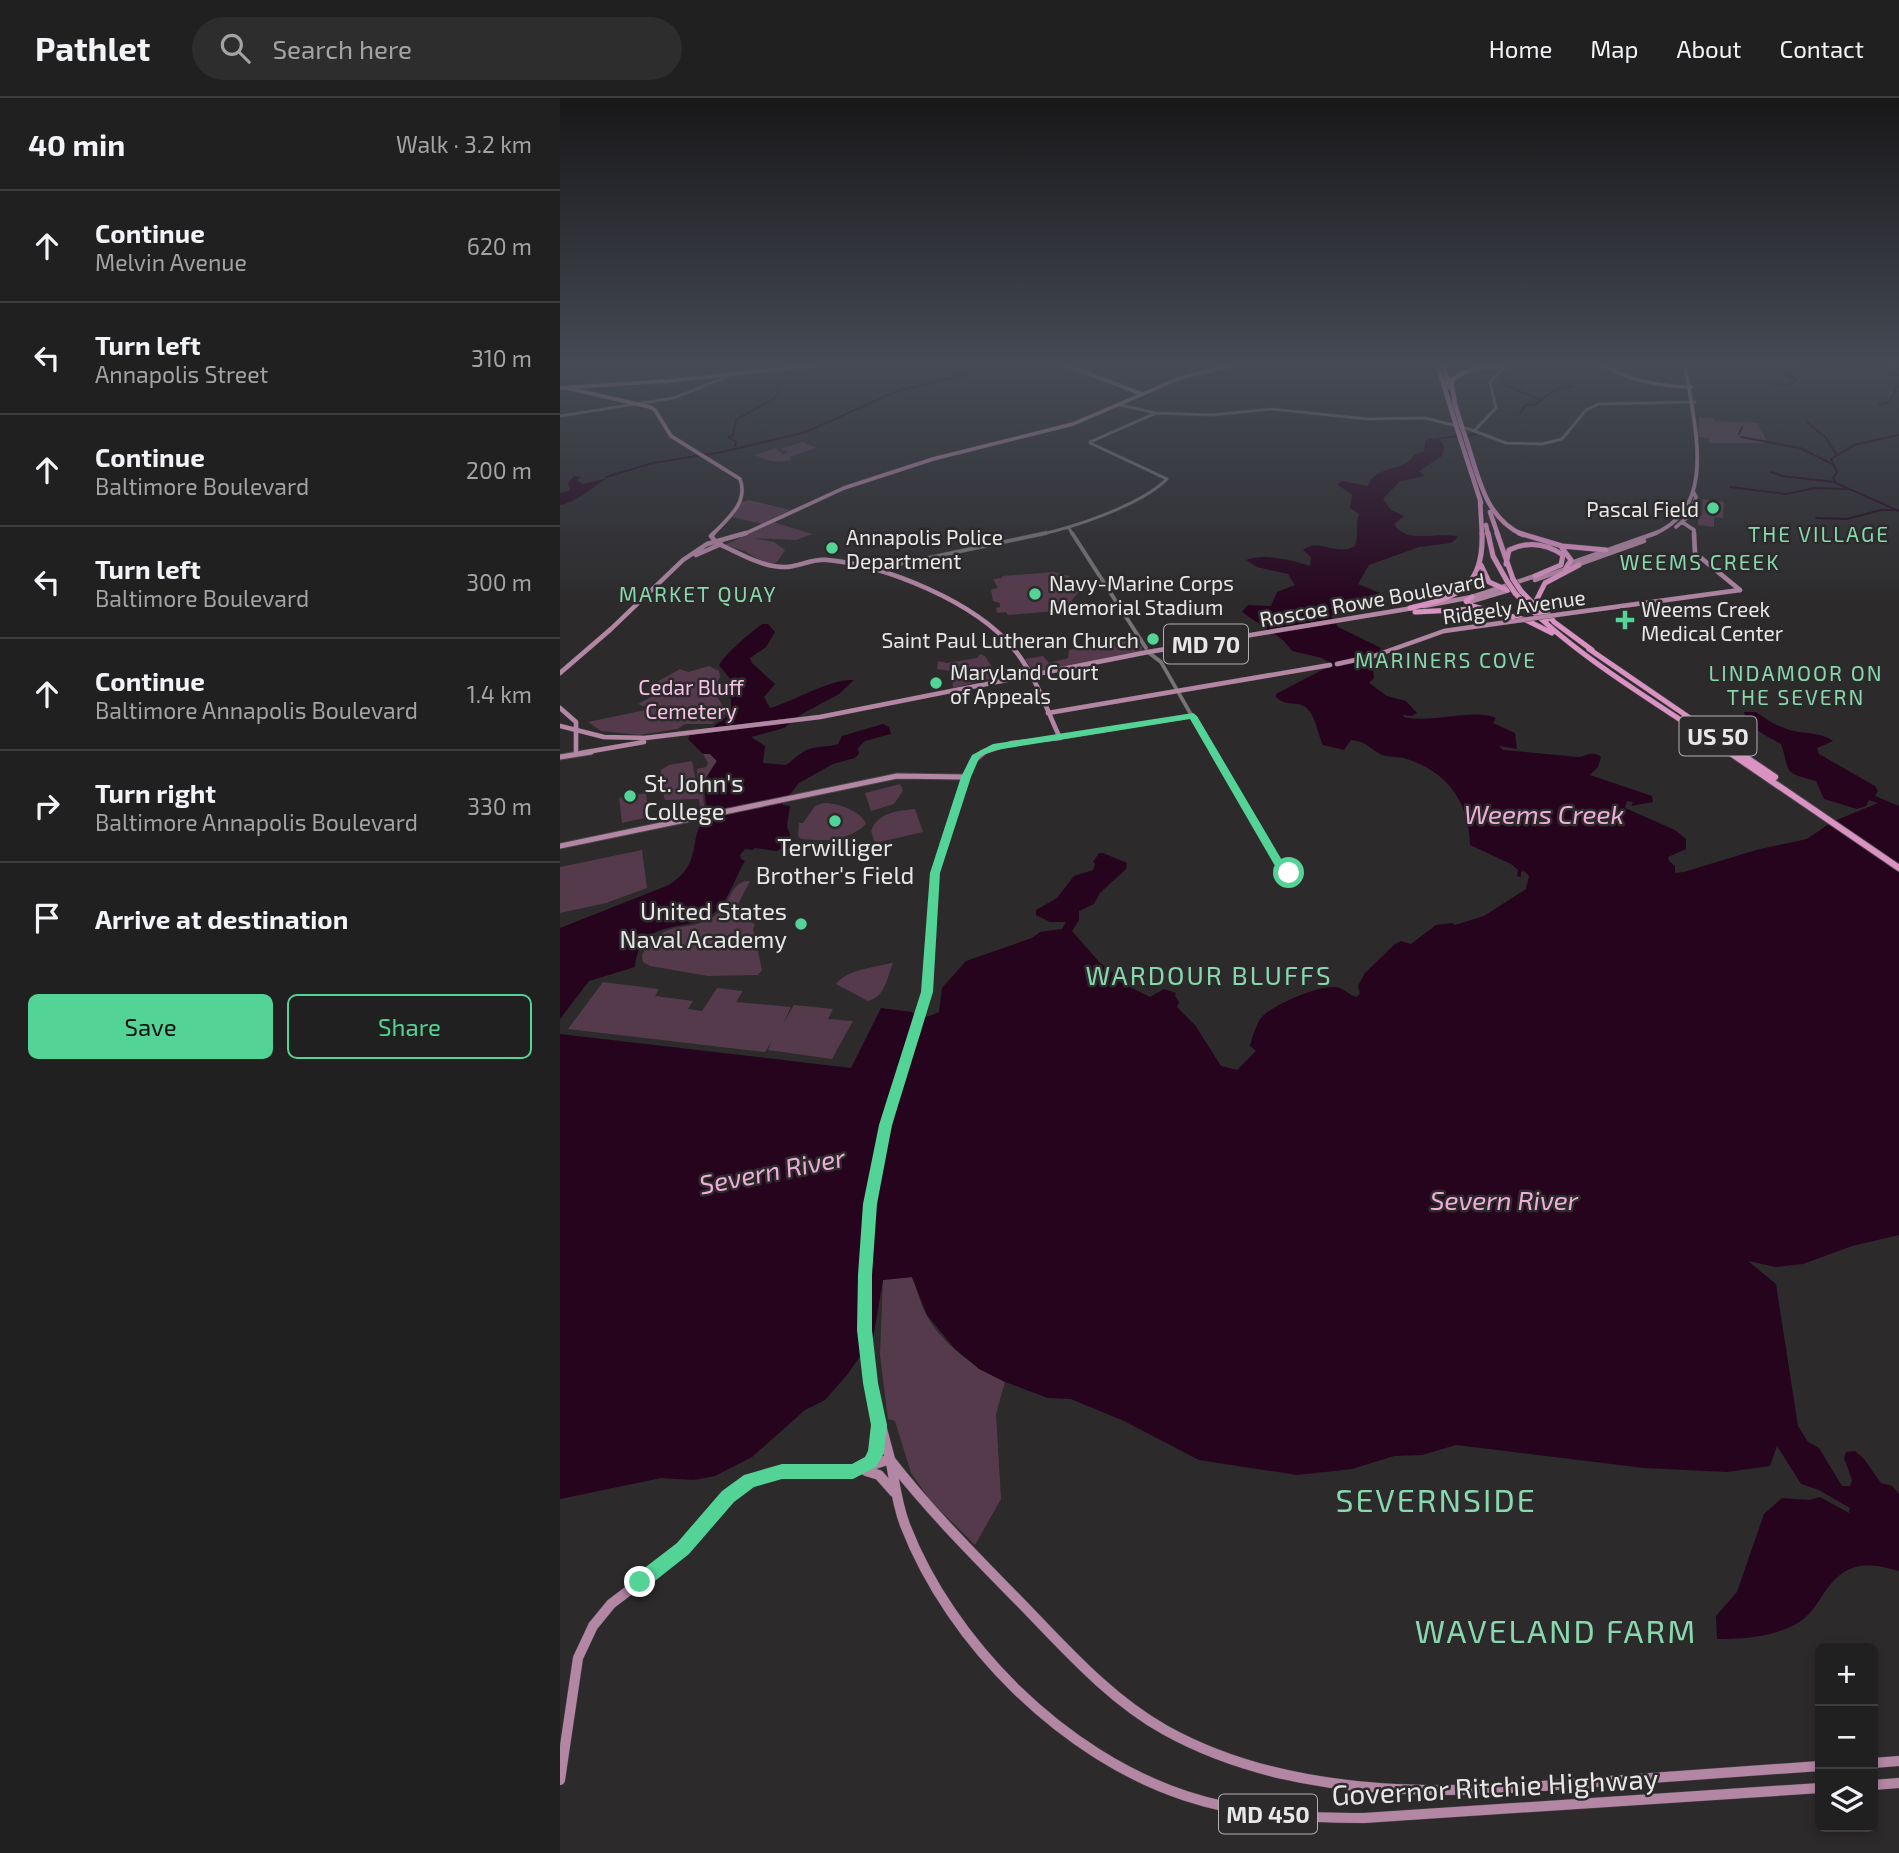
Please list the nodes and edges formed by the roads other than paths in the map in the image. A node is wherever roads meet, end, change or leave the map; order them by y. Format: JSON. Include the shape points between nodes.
{"nodes":[{"id":1,"x":686,"y":445,"type":"edge"},
{"id":2,"x":989,"y":445,"type":"edge"},
{"id":3,"x":1094,"y":445,"type":"edge"},
{"id":4,"x":1462,"y":445,"type":"edge"},
{"id":5,"x":1468,"y":445,"type":"edge"},
{"id":6,"x":1695,"y":445,"type":"edge"},
{"id":7,"x":1480,"y":499,"type":"junction"},
{"id":8,"x":1488,"y":501,"type":"junction"},
{"id":9,"x":1681,"y":522,"type":"junction"},
{"id":10,"x":1069,"y":528,"type":"junction"},
{"id":11,"x":712,"y":537,"type":"junction"},
{"id":12,"x":1552,"y":543,"type":"junction"},
{"id":13,"x":707,"y":544,"type":"junction"},
{"id":14,"x":717,"y":545,"type":"junction"},
{"id":15,"x":1606,"y":550,"type":"junction"},
{"id":16,"x":1480,"y":557,"type":"junction"},
{"id":17,"x":682,"y":562,"type":"junction"},
{"id":18,"x":1571,"y":563,"type":"junction"},
{"id":19,"x":1506,"y":564,"type":"junction"},
{"id":20,"x":1578,"y":565,"type":"junction"},
{"id":21,"x":890,"y":566,"type":"dead end"},
{"id":22,"x":1537,"y":577,"type":"junction"},
{"id":23,"x":1510,"y":580,"type":"junction"},
{"id":24,"x":1498,"y":589,"type":"junction"},
{"id":25,"x":1507,"y":590,"type":"junction"},
{"id":26,"x":1472,"y":597,"type":"junction"},
{"id":27,"x":1466,"y":603,"type":"junction"},
{"id":28,"x":1412,"y":610,"type":"junction"},
{"id":29,"x":1493,"y":611,"type":"junction"},
{"id":30,"x":1148,"y":652,"type":"junction"},
{"id":31,"x":1338,"y":663,"type":"joint"},
{"id":32,"x":1605,"y":663,"type":"junction"},
{"id":33,"x":1330,"y":665,"type":"joint"},
{"id":34,"x":560,"y":673,"type":"edge"},
{"id":35,"x":1030,"y":678,"type":"junction"},
{"id":36,"x":1178,"y":691,"type":"junction"},
{"id":37,"x":560,"y":708,"type":"edge"},
{"id":38,"x":1048,"y":713,"type":"junction"},
{"id":39,"x":1193,"y":716,"type":"junction"},
{"id":40,"x":576,"y":723,"type":"junction"},
{"id":41,"x":560,"y":726,"type":"edge"},
{"id":42,"x":1055,"y":727,"type":"junction"},
{"id":43,"x":576,"y":730,"type":"junction"},
{"id":44,"x":659,"y":737,"type":"junction"},
{"id":45,"x":673,"y":737,"type":"junction"},
{"id":46,"x":1060,"y":738,"type":"junction"},
{"id":47,"x":1045,"y":740,"type":"junction"},
{"id":48,"x":576,"y":753,"type":"junction"},
{"id":49,"x":560,"y":756,"type":"edge"},
{"id":50,"x":966,"y":777,"type":"junction"},
{"id":51,"x":560,"y":846,"type":"edge"},
{"id":52,"x":1899,"y":866,"type":"edge"},
{"id":53,"x":1283,"y":870,"type":"dead end"},
{"id":54,"x":878,"y":1422,"type":"junction"},
{"id":55,"x":890,"y":1459,"type":"junction"},
{"id":56,"x":853,"y":1472,"type":"junction"},
{"id":57,"x":895,"y":1494,"type":"junction"},
{"id":58,"x":1899,"y":1761,"type":"edge"},
{"id":59,"x":1878,"y":1763,"type":"edge"},
{"id":60,"x":1815,"y":1766,"type":"edge"},
{"id":61,"x":560,"y":1780,"type":"edge"},
{"id":62,"x":1899,"y":1783,"type":"edge"},
{"id":63,"x":1878,"y":1785,"type":"edge"},
{"id":64,"x":1815,"y":1788,"type":"edge"}],
"edges":[{"from":1,"to":11,"type":"main road","via":[[737,476],[744,486],[740,502]]},
{"from":2,"to":14,"type":"main road","via":[[844,488]]},
{"from":3,"to":10,"type":"street","via":[[1167,479],[1155,491]]},
{"from":4,"to":7,"type":"highway","number":"US 50","bridge":true},
{"from":5,"to":8,"type":"highway","number":"US 50","bridge":true},
{"from":6,"to":9,"type":"main road","via":[[1696,497],[1693,510]]},
{"from":7,"to":16,"type":"highway"},
{"from":7,"to":23,"type":"highway","number":"US 50","via":[[1493,556]]},
{"from":8,"to":12,"type":"highway","via":[[1500,521]]},
{"from":8,"to":19,"type":"highway","number":"US 50"},
{"from":9,"to":15,"type":"main road"},
{"from":9,"to":20,"type":"main road","number":"MD 70","via":[[1660,535]]},
{"from":9,"to":31,"type":"main road","name":"Ridgely Avenue","bridge":true,"via":[[1694,530],[1695,553],[1740,590],[1444,631],[1374,656]]},
{"from":10,"to":21,"type":"street"},
{"from":10,"to":30,"type":"street"},
{"from":11,"to":13,"type":"main road"},
{"from":11,"to":14,"type":"main road"},
{"from":12,"to":15,"type":"highway"},
{"from":12,"to":18,"type":"highway","via":[[1567,552]]},
{"from":13,"to":14,"type":"main road","via":[[706,548]]},
{"from":13,"to":17,"type":"main road"},
{"from":14,"to":17,"type":"main road"},
{"from":14,"to":35,"type":"main road","via":[[772,567],[827,560],[886,573],[990,626],[1015,650]]},
{"from":15,"to":18,"type":"main road"},
{"from":16,"to":24,"type":"highway","via":[[1483,575]]},
{"from":16,"to":28,"type":"highway","via":[[1476,579],[1466,590]]},
{"from":17,"to":34,"type":"main road"},
{"from":18,"to":22,"type":"highway"},
{"from":19,"to":22,"type":"highway","via":[[1509,550],[1525,545],[1543,545],[1563,555],[1561,565]]},
{"from":19,"to":23,"type":"highway","number":"US 50"},
{"from":20,"to":22,"type":"main road","number":"MD 70"},
{"from":20,"to":32,"type":"highway","via":[[1545,583],[1537,600],[1554,622]]},
{"from":22,"to":24,"type":"main road","name":"Roscoe Rowe Boulevard","number":"MD 70"},
{"from":22,"to":25,"type":"main road","name":"Roscoe Rowe Boulevard","number":"MD 70"},
{"from":23,"to":32,"type":"highway","number":"US 50","bridge":true,"via":[[1533,613]]},
{"from":24,"to":25,"type":"highway"},
{"from":24,"to":26,"type":"main road","name":"Roscoe Rowe Boulevard","number":"MD 70"},
{"from":25,"to":27,"type":"main road","name":"Roscoe Rowe Boulevard","number":"MD 70"},
{"from":26,"to":27,"type":"highway"},
{"from":26,"to":28,"type":"main road","name":"Roscoe Rowe Boulevard","number":"MD 70"},
{"from":27,"to":28,"type":"main road","name":"Roscoe Rowe Boulevard","number":"MD 70"},
{"from":27,"to":29,"type":"highway"},
{"from":28,"to":29,"type":"highway"},
{"from":28,"to":30,"type":"main road","name":"Roscoe Rowe Boulevard","number":"MD 70"},
{"from":29,"to":32,"type":"highway","via":[[1546,629]]},
{"from":30,"to":35,"type":"main road","name":"Roscoe Rowe Boulevard","number":"MD 70"},
{"from":30,"to":36,"type":"street","via":[[1161,662]]},
{"from":31,"to":33,"type":"street","name":"Ridgely Avenue"},
{"from":32,"to":52,"type":"highway","number":"US 50"},
{"from":33,"to":36,"type":"main road","name":"Ridgely Avenue"},
{"from":35,"to":38,"type":"main road"},
{"from":35,"to":45,"type":"main road","name":"Roscoe Rowe Boulevard","number":"MD 70","via":[[865,713]]},
{"from":36,"to":38,"type":"main road","name":"Ridgely Avenue"},
{"from":36,"to":39,"type":"street"},
{"from":37,"to":40,"type":"main road"},
{"from":38,"to":42,"type":"main road"},
{"from":39,"to":46,"type":"street"},
{"from":39,"to":53,"type":"street"},
{"from":40,"to":41,"type":"main road"},
{"from":40,"to":43,"type":"main road"},
{"from":41,"to":43,"type":"main road","name":"Roscoe Rowe Boulevard"},
{"from":42,"to":46,"type":"main road"},
{"from":42,"to":47,"type":"main road","via":[[1055,735]]},
{"from":43,"to":44,"type":"main road","name":"Roscoe Rowe Boulevard","via":[[615,738]]},
{"from":43,"to":48,"type":"main road"},
{"from":44,"to":45,"type":"main road","name":"Roscoe Rowe Boulevard","number":"MD 70"},
{"from":44,"to":48,"type":"main road","number":"MD 70"},
{"from":45,"to":48,"type":"main road","number":"MD 70"},
{"from":46,"to":47,"type":"main road"},
{"from":47,"to":50,"type":"main road","via":[[982,751]]},
{"from":48,"to":49,"type":"main road","number":"MD 70"},
{"from":50,"to":51,"type":"main road","via":[[897,776]]},
{"from":50,"to":54,"type":"main road","number":"MD 450","via":[[932,888],[928,982],[885,1125],[869,1214],[865,1330]]},
{"from":54,"to":55,"type":"main road","number":"MD 450"},
{"from":54,"to":56,"type":"main road","via":[[874,1457]]},
{"from":55,"to":56,"type":"main road"},
{"from":55,"to":57,"type":"main road","name":"Governor Ritchie Highway","number":"MD 450"},
{"from":55,"to":60,"type":"main road","name":"Governor Ritchie Highway","number":"MD 450","via":[[927,1507],[1100,1684],[1188,1741],[1264,1769],[1332,1785],[1454,1791]]},
{"from":56,"to":57,"type":"main road","via":[[877,1472]]},
{"from":56,"to":61,"type":"main road","via":[[782,1471],[750,1480],[728,1496],[674,1556],[611,1604],[588,1634],[578,1658]]},
{"from":57,"to":64,"type":"main road","name":"Governor Ritchie Highway","number":"MD 450","via":[[942,1598],[996,1668],[1060,1731],[1130,1773],[1189,1797],[1270,1815],[1321,1819]]},
{"from":58,"to":59,"type":"main road"},
{"from":62,"to":63,"type":"main road"}]}
